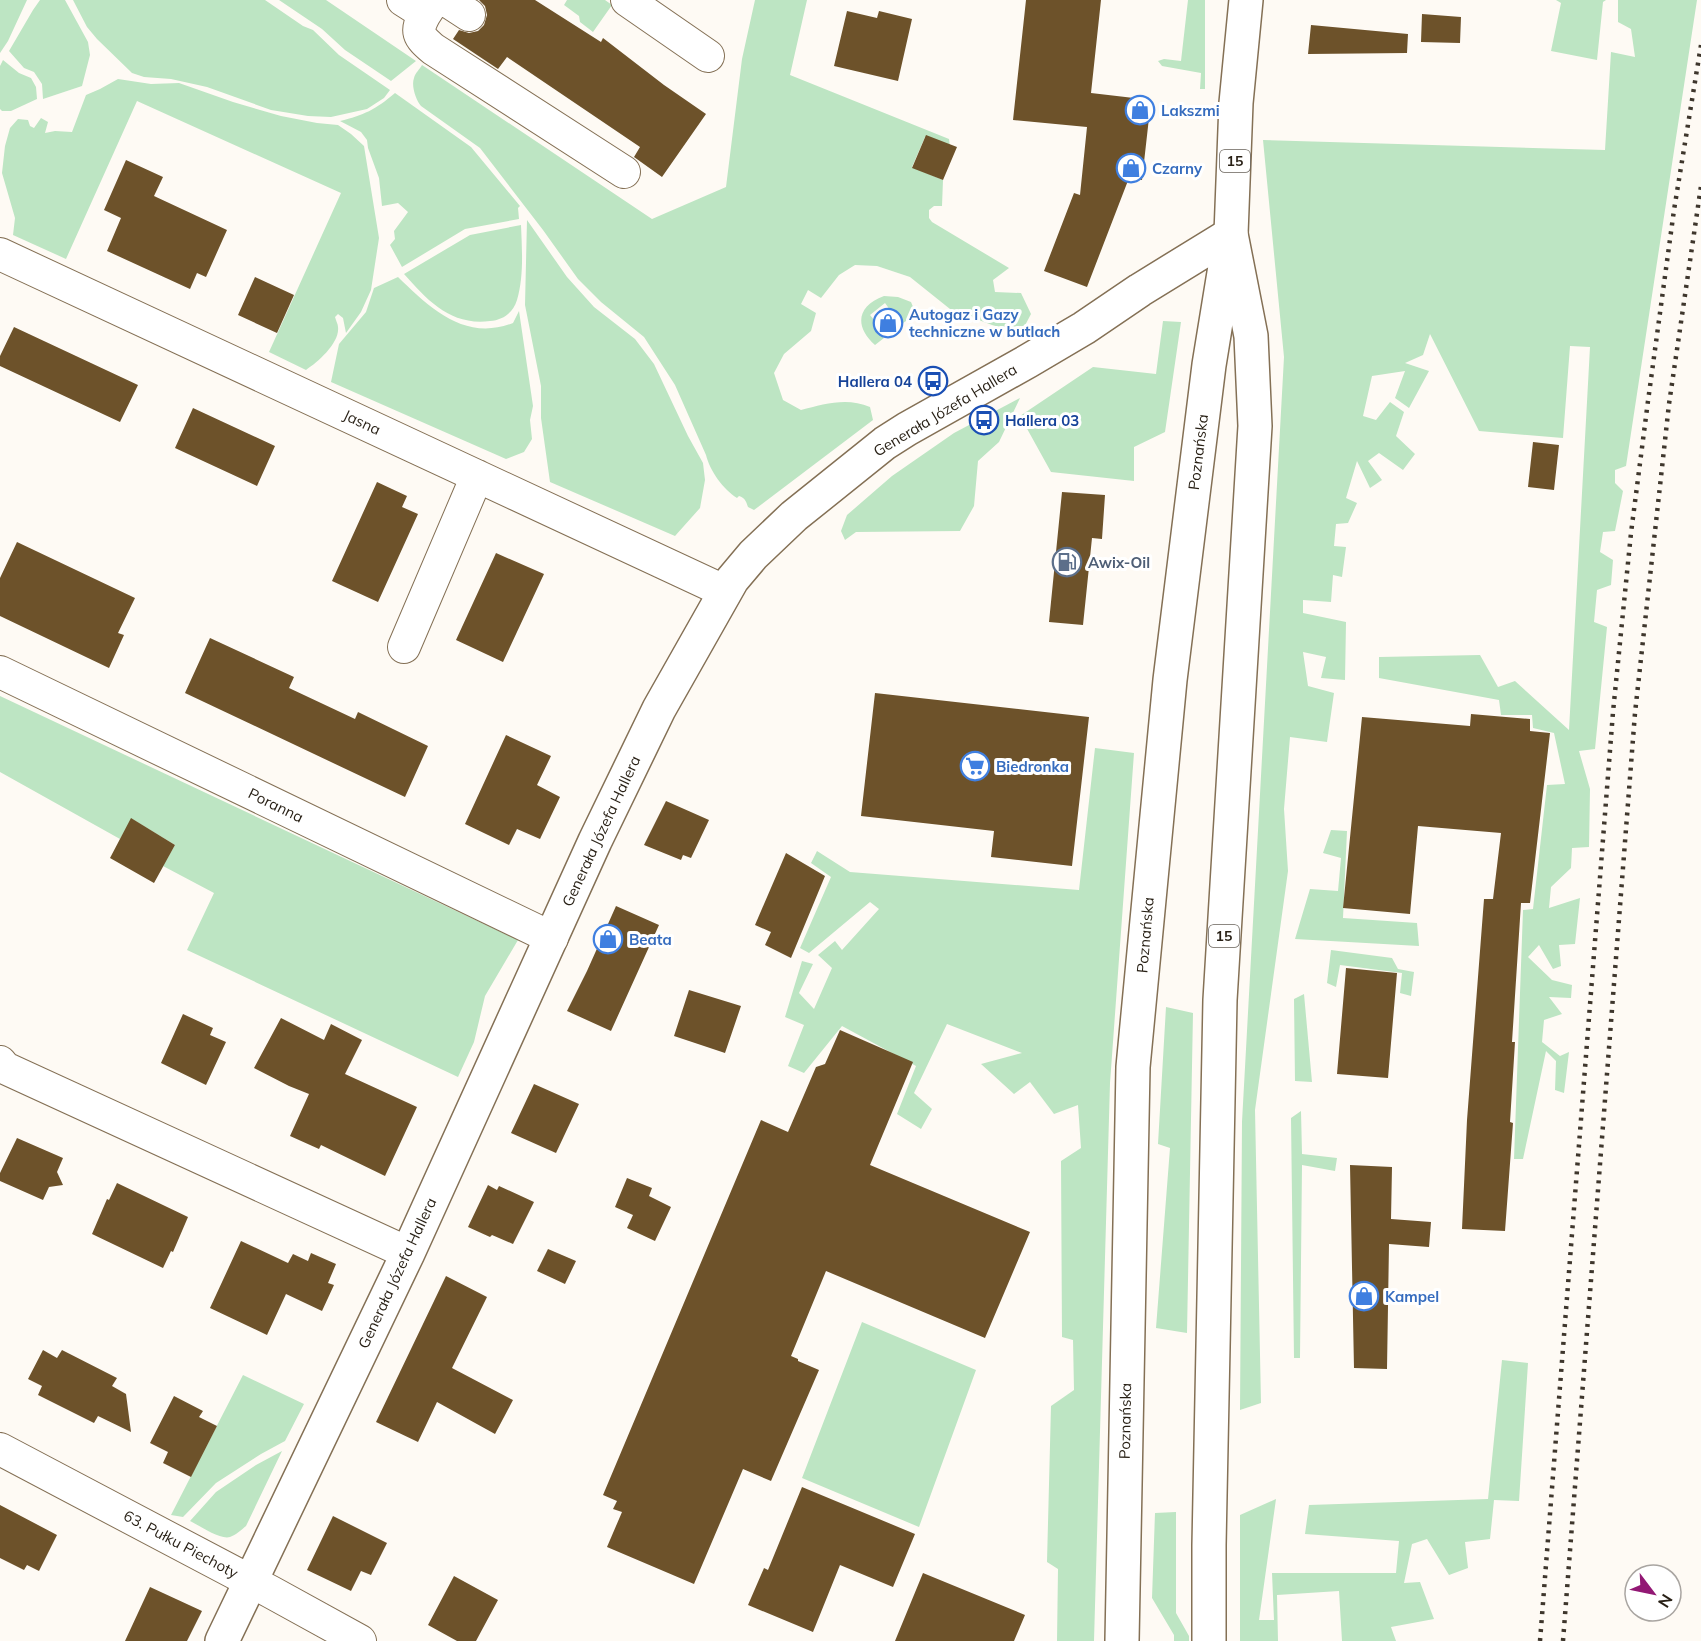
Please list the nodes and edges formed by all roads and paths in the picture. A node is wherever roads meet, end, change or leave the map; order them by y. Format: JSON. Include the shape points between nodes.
{"nodes":[{"id":1,"x":627,"y":0,"type":"edge"},
{"id":2,"x":1246,"y":0,"type":"edge"},
{"id":3,"x":436,"y":6,"type":"edge"},
{"id":4,"x":708,"y":56,"type":"dead end"},
{"id":5,"x":624,"y":172,"type":"dead end"},
{"id":6,"x":1231,"y":234,"type":"junction"},
{"id":7,"x":0,"y":254,"type":"edge"},
{"id":8,"x":477,"y":476,"type":"junction"},
{"id":9,"x":724,"y":591,"type":"junction"},
{"id":10,"x":404,"y":647,"type":"dead end"},
{"id":11,"x":0,"y":672,"type":"edge"},
{"id":12,"x":552,"y":938,"type":"junction"},
{"id":13,"x":0,"y":1062,"type":"edge"},
{"id":14,"x":408,"y":1253,"type":"junction"},
{"id":15,"x":0,"y":1449,"type":"edge"},
{"id":16,"x":250,"y":1581,"type":"junction"},
{"id":17,"x":222,"y":1641,"type":"edge"},
{"id":18,"x":360,"y":1641,"type":"edge"},
{"id":19,"x":1122,"y":1641,"type":"edge"},
{"id":20,"x":1209,"y":1641,"type":"edge"}],
"edges":[{"from":1,"to":4,"type":"street"},
{"from":2,"to":6,"type":"street","name":"Poznańska","number":"15","via":[[1236,103]]},
{"from":3,"to":5,"type":"street","via":[[419,25],[418,32],[433,49]]},
{"from":6,"to":9,"type":"street","name":"Generała Józefa Hallera","via":[[1084,328],[885,443],[778,531]]},
{"from":6,"to":19,"type":"street","name":"Poznańska","via":[[1209,365],[1170,680],[1133,1067]]},
{"from":6,"to":20,"type":"street","name":"Poznańska","number":"15","via":[[1251,336],[1256,426],[1220,1000]]},
{"from":7,"to":8,"type":"street","name":"Jasna"},
{"from":8,"to":9,"type":"street","name":"Jasna"},
{"from":8,"to":10,"type":"street"},
{"from":9,"to":12,"type":"street","name":"Generała Józefa Hallera","via":[[659,709]]},
{"from":11,"to":12,"type":"street","name":"Poranna"},
{"from":12,"to":14,"type":"street","name":"Generała Józefa Hallera"},
{"from":13,"to":14,"type":"street","via":[[5,1068]]},
{"from":14,"to":16,"type":"street","name":"Generała Józefa Hallera"},
{"from":15,"to":16,"type":"street","name":"63. Pułku Piechoty"},
{"from":16,"to":17,"type":"street","name":"Generała Józefa Hallera"},
{"from":16,"to":18,"type":"street","name":"63. Pułku Piechoty"}]}
